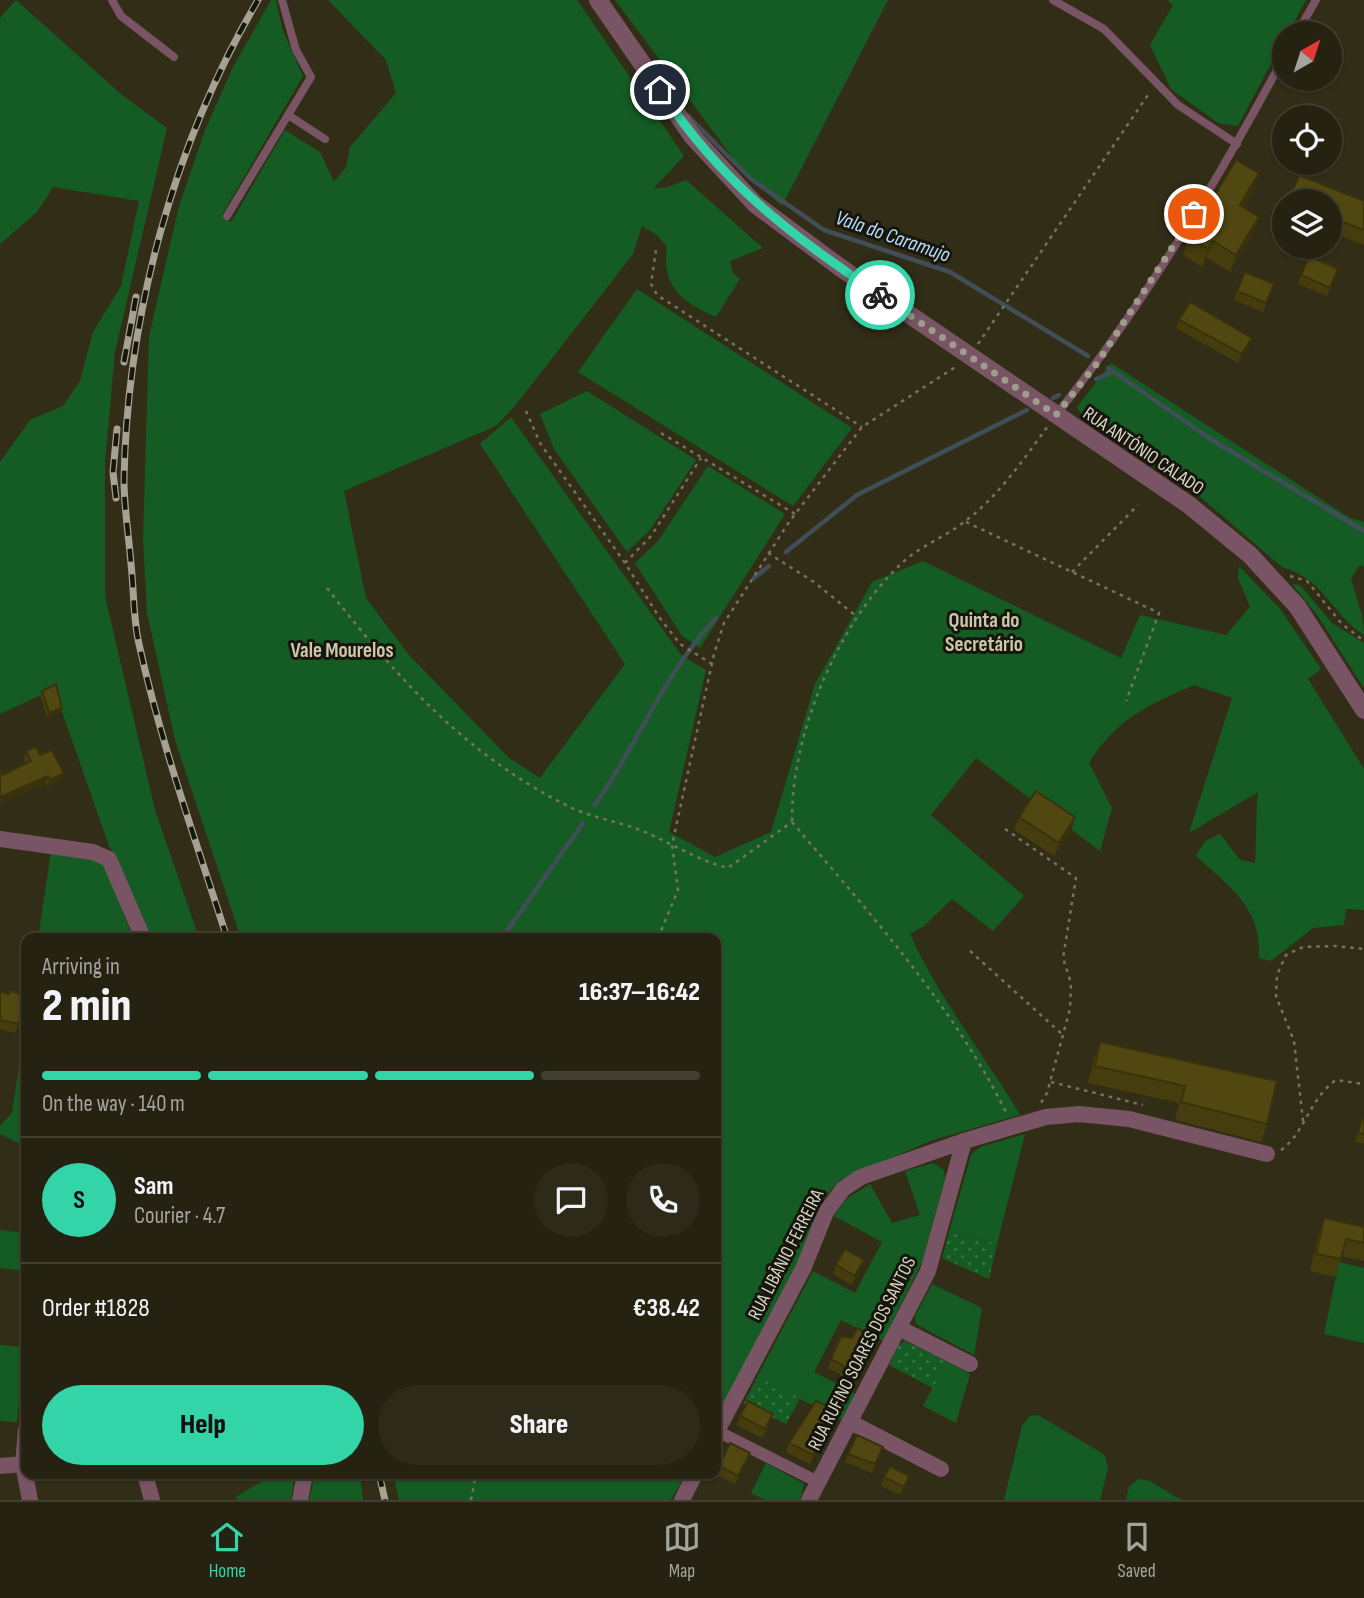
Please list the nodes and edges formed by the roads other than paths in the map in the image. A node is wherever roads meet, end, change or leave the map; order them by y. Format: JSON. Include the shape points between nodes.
{"nodes":[{"id":1,"x":112,"y":0,"type":"edge"},
{"id":2,"x":282,"y":0,"type":"edge"},
{"id":3,"x":598,"y":0,"type":"edge"},
{"id":4,"x":1053,"y":0,"type":"edge"},
{"id":5,"x":1316,"y":0,"type":"edge"},
{"id":6,"x":1304,"y":21,"type":"edge"},
{"id":7,"x":174,"y":57,"type":"dead end"},
{"id":8,"x":1272,"y":79,"type":"edge"},
{"id":9,"x":288,"y":115,"type":"junction"},
{"id":10,"x":325,"y":139,"type":"dead end"},
{"id":11,"x":1237,"y":144,"type":"junction"},
{"id":12,"x":227,"y":216,"type":"dead end"},
{"id":13,"x":1056,"y":415,"type":"junction"},
{"id":14,"x":1364,"y":710,"type":"edge"},
{"id":15,"x":0,"y":839,"type":"edge"},
{"id":16,"x":141,"y":933,"type":"edge"},
{"id":17,"x":964,"y":1141,"type":"junction"},
{"id":18,"x":1267,"y":1154,"type":"road end"},
{"id":19,"x":899,"y":1328,"type":"junction"},
{"id":20,"x":970,"y":1364,"type":"dead end"},
{"id":21,"x":850,"y":1422,"type":"junction"},
{"id":22,"x":721,"y":1423,"type":"edge"},
{"id":23,"x":721,"y":1434,"type":"edge"},
{"id":24,"x":21,"y":1464,"type":"edge"},
{"id":25,"x":0,"y":1466,"type":"edge"},
{"id":26,"x":941,"y":1469,"type":"dead end"},
{"id":27,"x":26,"y":1479,"type":"edge"},
{"id":28,"x":146,"y":1479,"type":"edge"},
{"id":29,"x":304,"y":1479,"type":"edge"},
{"id":30,"x":692,"y":1479,"type":"edge"},
{"id":31,"x":818,"y":1482,"type":"junction"},
{"id":32,"x":30,"y":1500,"type":"edge"},
{"id":33,"x":152,"y":1500,"type":"edge"},
{"id":34,"x":300,"y":1500,"type":"edge"},
{"id":35,"x":682,"y":1500,"type":"edge"},
{"id":36,"x":809,"y":1500,"type":"edge"}],
"edges":[{"from":1,"to":7,"type":"lane","via":[[121,16]]},
{"from":2,"to":9,"type":"lane","via":[[296,50],[311,76]]},
{"from":3,"to":13,"type":"street","name":"RUA ANTÓNIO CALADO","via":[[692,137],[741,190],[789,232]]},
{"from":4,"to":11,"type":"lane","via":[[1104,29],[1178,105]]},
{"from":5,"to":6,"type":"lane"},
{"from":8,"to":11,"type":"lane"},
{"from":9,"to":10,"type":"lane"},
{"from":9,"to":12,"type":"lane"},
{"from":11,"to":13,"type":"lane","via":[[1098,362]]},
{"from":13,"to":14,"type":"street","name":"RUA ANTÓNIO CALADO","via":[[1189,505],[1250,555],[1297,606]]},
{"from":15,"to":16,"type":"street","via":[[93,852],[109,859]]},
{"from":17,"to":18,"type":"street","name":"RUA LIBÂNIO FERREIRA","via":[[1060,1115],[1102,1115]]},
{"from":17,"to":19,"type":"street","name":"RUA RUFINO SOARES DOS SANTOS","via":[[933,1259]]},
{"from":17,"to":22,"type":"street","name":"RUA LIBÂNIO FERREIRA","via":[[861,1177],[834,1199],[803,1269]]},
{"from":19,"to":20,"type":"street"},
{"from":19,"to":21,"type":"street","name":"RUA RUFINO SOARES DOS SANTOS"},
{"from":21,"to":26,"type":"street"},
{"from":21,"to":31,"type":"street","name":"RUA RUFINO SOARES DOS SANTOS"},
{"from":23,"to":31,"type":"street"},
{"from":24,"to":25,"type":"street"},
{"from":27,"to":32,"type":"street"},
{"from":28,"to":33,"type":"street"},
{"from":29,"to":34,"type":"street"},
{"from":30,"to":35,"type":"street"},
{"from":31,"to":36,"type":"street","name":"RUA RUFINO SOARES DOS SANTOS"}]}
